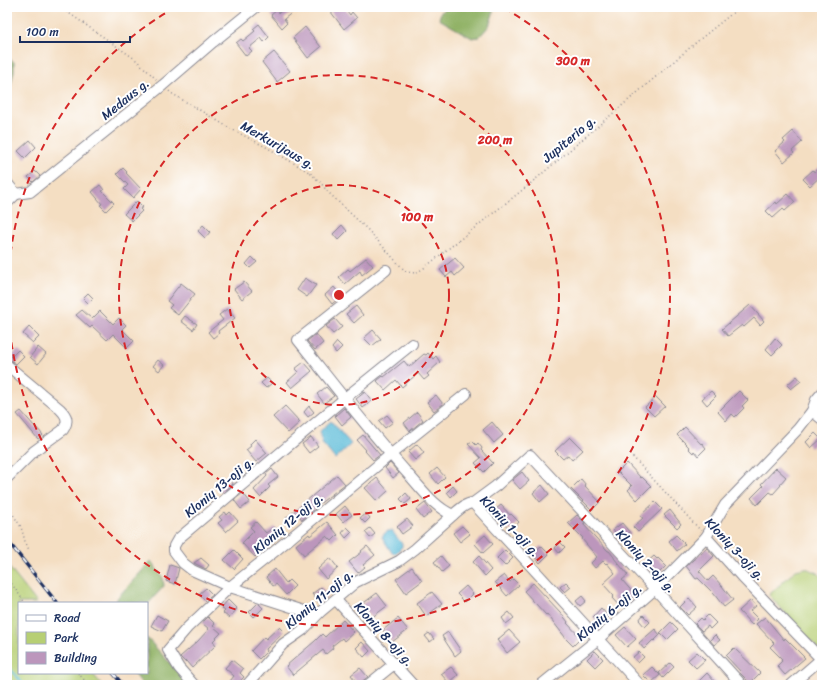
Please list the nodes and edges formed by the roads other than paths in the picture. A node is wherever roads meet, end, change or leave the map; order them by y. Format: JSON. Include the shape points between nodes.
{"nodes":[{"id":1,"x":256,"y":7,"type":"edge"},
{"id":2,"x":7,"y":183,"type":"edge"},
{"id":3,"x":16,"y":194,"type":"junction"},
{"id":4,"x":7,"y":203,"type":"edge"},
{"id":5,"x":386,"y":270,"type":"dead end"},
{"id":6,"x":412,"y":344,"type":"dead end"},
{"id":7,"x":7,"y":365,"type":"edge"},
{"id":8,"x":822,"y":393,"type":"edge"},
{"id":9,"x":466,"y":394,"type":"dead end"},
{"id":10,"x":344,"y":398,"type":"junction"},
{"id":11,"x":812,"y":411,"type":"junction"},
{"id":12,"x":822,"y":419,"type":"edge"},
{"id":13,"x":390,"y":454,"type":"junction"},
{"id":14,"x":7,"y":478,"type":"edge"},
{"id":15,"x":473,"y":503,"type":"junction"},
{"id":16,"x":453,"y":515,"type":"junction"},
{"id":17,"x":706,"y":537,"type":"junction"},
{"id":18,"x":230,"y":587,"type":"junction"},
{"id":19,"x":655,"y":589,"type":"junction"},
{"id":20,"x":336,"y":600,"type":"junction"},
{"id":21,"x":319,"y":613,"type":"junction"},
{"id":22,"x":598,"y":639,"type":"junction"},
{"id":23,"x":821,"y":660,"type":"edge"},
{"id":24,"x":394,"y":664,"type":"junction"},
{"id":25,"x":194,"y":685,"type":"edge"},
{"id":26,"x":247,"y":685,"type":"edge"},
{"id":27,"x":368,"y":685,"type":"edge"},
{"id":28,"x":413,"y":685,"type":"edge"},
{"id":29,"x":541,"y":685,"type":"edge"},
{"id":30,"x":640,"y":685,"type":"edge"},
{"id":31,"x":742,"y":685,"type":"edge"},
{"id":32,"x":791,"y":685,"type":"edge"}],
"edges":[{"from":1,"to":3,"type":"street","name":"Medaus g.","via":[[30,192]]},
{"from":2,"to":3,"type":"street"},
{"from":3,"to":4,"type":"street"},
{"from":5,"to":10,"type":"street","via":[[298,340]]},
{"from":6,"to":10,"type":"street","name":"Klonių 13-oji g."},
{"from":7,"to":14,"type":"street","via":[[60,409],[67,419],[63,430],[34,451]]},
{"from":8,"to":11,"type":"street","name":"Klonių 6-oji g."},
{"from":9,"to":13,"type":"street","name":"Klonių 12-oji g."},
{"from":10,"to":13,"type":"street"},
{"from":10,"to":18,"type":"street","name":"Klonių 13-oji g.","via":[[178,539],[174,552],[183,563],[192,570]]},
{"from":11,"to":12,"type":"street"},
{"from":11,"to":17,"type":"street","name":"Klonių 6-oji g.","via":[[725,505]]},
{"from":13,"to":16,"type":"street","via":[[431,499]]},
{"from":13,"to":18,"type":"street","name":"Klonių 12-oji g."},
{"from":15,"to":16,"type":"street","name":"Klonių 1-oji g.","via":[[465,505]]},
{"from":15,"to":19,"type":"street","name":"Klonių 2-oji g.","via":[[530,456]]},
{"from":15,"to":22,"type":"street","name":"Klonių 1-oji g."},
{"from":16,"to":20,"type":"street","name":"Klonių 11-oji g.","via":[[404,557],[356,582]]},
{"from":17,"to":19,"type":"street","name":"Klonių 6-oji g."},
{"from":17,"to":23,"type":"street","name":"Klonių 3-oji g."},
{"from":18,"to":21,"type":"street","name":"Klonių 13-oji g.","via":[[304,611]]},
{"from":18,"to":25,"type":"street","name":"Klonių 12-oji g.","via":[[168,650]]},
{"from":19,"to":22,"type":"street","name":"Klonių 6-oji g."},
{"from":19,"to":31,"type":"street","name":"Klonių 2-oji g."},
{"from":20,"to":21,"type":"street","name":"Klonių 11-oji g."},
{"from":20,"to":24,"type":"street","name":"Klonių 8-oji g."},
{"from":21,"to":26,"type":"street","name":"Klonių 11-oji g.","via":[[304,630],[283,644]]},
{"from":22,"to":29,"type":"street","name":"Klonių 6-oji g."},
{"from":22,"to":30,"type":"street","name":"Klonių 1-oji g."},
{"from":23,"to":32,"type":"street"},
{"from":24,"to":27,"type":"street"},
{"from":24,"to":28,"type":"street","name":"Klonių 8-oji g."}]}
